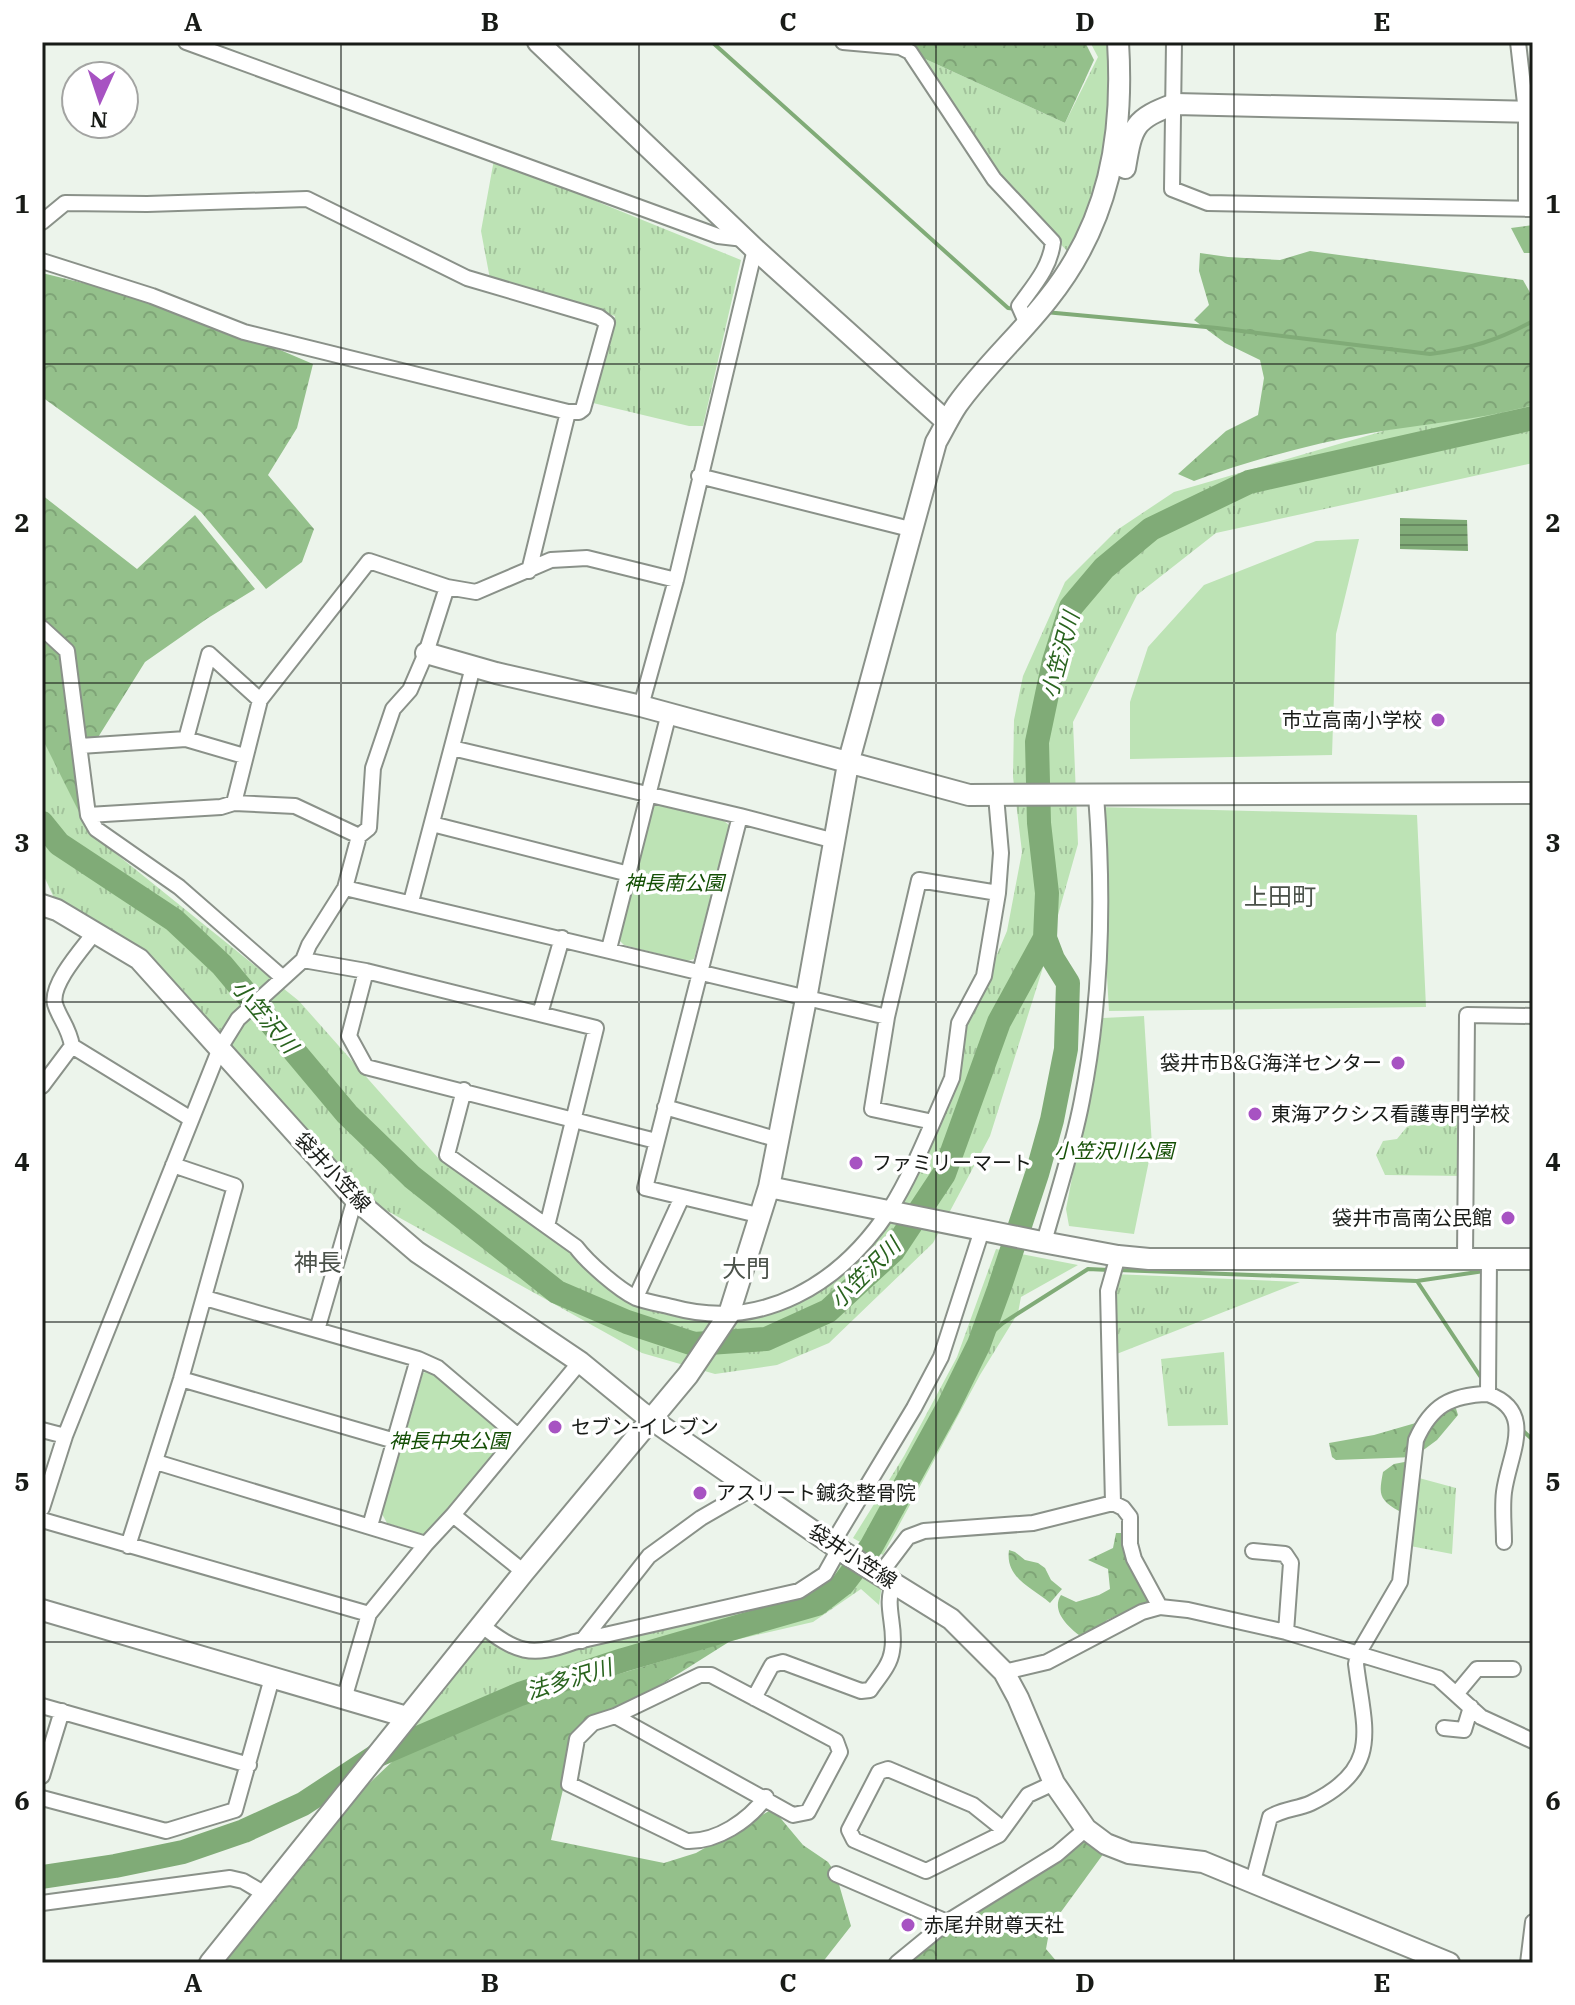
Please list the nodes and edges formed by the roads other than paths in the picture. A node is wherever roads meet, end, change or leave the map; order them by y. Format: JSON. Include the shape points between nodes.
{"nodes":[{"id":1,"x":186,"y":42,"type":"edge"},
{"id":2,"x":538,"y":42,"type":"edge"},
{"id":3,"x":843,"y":42,"type":"edge"},
{"id":4,"x":1118,"y":42,"type":"edge"},
{"id":5,"x":1174,"y":42,"type":"edge"},
{"id":6,"x":1518,"y":42,"type":"edge"},
{"id":7,"x":1175,"y":104,"type":"junction"},
{"id":8,"x":1529,"y":112,"type":"edge"},
{"id":9,"x":1530,"y":209,"type":"edge"},
{"id":10,"x":1098,"y":211,"type":"junction"},
{"id":11,"x":42,"y":222,"type":"edge"},
{"id":12,"x":750,"y":244,"type":"junction"},
{"id":13,"x":42,"y":261,"type":"edge"},
{"id":14,"x":1027,"y":324,"type":"junction"},
{"id":15,"x":568,"y":412,"type":"junction"},
{"id":16,"x":947,"y":422,"type":"junction"},
{"id":17,"x":699,"y":476,"type":"junction"},
{"id":18,"x":910,"y":529,"type":"junction"},
{"id":19,"x":529,"y":571,"type":"junction"},
{"id":20,"x":676,"y":580,"type":"junction"},
{"id":21,"x":447,"y":587,"type":"junction"},
{"id":22,"x":42,"y":628,"type":"edge"},
{"id":23,"x":426,"y":653,"type":"junction"},
{"id":24,"x":473,"y":667,"type":"junction"},
{"id":25,"x":260,"y":700,"type":"junction"},
{"id":26,"x":641,"y":706,"type":"junction"},
{"id":27,"x":669,"y":713,"type":"junction"},
{"id":28,"x":186,"y":739,"type":"junction"},
{"id":29,"x":80,"y":746,"type":"junction"},
{"id":30,"x":452,"y":748,"type":"junction"},
{"id":31,"x":244,"y":756,"type":"junction"},
{"id":32,"x":848,"y":764,"type":"junction"},
{"id":33,"x":1533,"y":793,"type":"edge"},
{"id":34,"x":1092,"y":795,"type":"junction"},
{"id":35,"x":648,"y":796,"type":"junction"},
{"id":36,"x":1004,"y":796,"type":"junction"},
{"id":37,"x":234,"y":803,"type":"junction"},
{"id":38,"x":88,"y":815,"type":"junction"},
{"id":39,"x":740,"y":816,"type":"junction"},
{"id":40,"x":432,"y":824,"type":"junction"},
{"id":41,"x":359,"y":836,"type":"junction"},
{"id":42,"x":835,"y":841,"type":"junction"},
{"id":43,"x":629,"y":874,"type":"junction"},
{"id":44,"x":345,"y":888,"type":"junction"},
{"id":45,"x":998,"y":893,"type":"junction"},
{"id":46,"x":411,"y":902,"type":"junction"},
{"id":47,"x":42,"y":905,"type":"edge"},
{"id":48,"x":95,"y":932,"type":"junction"},
{"id":49,"x":562,"y":938,"type":"junction"},
{"id":50,"x":609,"y":949,"type":"junction"},
{"id":51,"x":303,"y":960,"type":"junction"},
{"id":52,"x":366,"y":971,"type":"junction"},
{"id":53,"x":699,"y":971,"type":"junction"},
{"id":54,"x":281,"y":980,"type":"junction"},
{"id":55,"x":806,"y":999,"type":"junction"},
{"id":56,"x":540,"y":1014,"type":"junction"},
{"id":57,"x":1533,"y":1016,"type":"edge"},
{"id":58,"x":887,"y":1017,"type":"junction"},
{"id":59,"x":72,"y":1046,"type":"junction"},
{"id":60,"x":220,"y":1048,"type":"junction"},
{"id":61,"x":42,"y":1086,"type":"edge"},
{"id":62,"x":464,"y":1090,"type":"junction"},
{"id":63,"x":665,"y":1107,"type":"junction"},
{"id":64,"x":191,"y":1119,"type":"junction"},
{"id":65,"x":574,"y":1119,"type":"junction"},
{"id":66,"x":933,"y":1122,"type":"junction"},
{"id":67,"x":779,"y":1140,"type":"junction"},
{"id":68,"x":656,"y":1141,"type":"junction"},
{"id":69,"x":173,"y":1165,"type":"junction"},
{"id":70,"x":769,"y":1187,"type":"junction"},
{"id":71,"x":682,"y":1197,"type":"junction"},
{"id":72,"x":355,"y":1199,"type":"junction"},
{"id":73,"x":892,"y":1210,"type":"junction"},
{"id":74,"x":762,"y":1216,"type":"junction"},
{"id":75,"x":547,"y":1226,"type":"junction"},
{"id":76,"x":990,"y":1231,"type":"junction"},
{"id":77,"x":1040,"y":1241,"type":"junction"},
{"id":78,"x":1118,"y":1256,"type":"junction"},
{"id":79,"x":1489,"y":1258,"type":"junction"},
{"id":80,"x":1465,"y":1259,"type":"junction"},
{"id":81,"x":1533,"y":1259,"type":"edge"},
{"id":82,"x":636,"y":1297,"type":"junction"},
{"id":83,"x":205,"y":1298,"type":"junction"},
{"id":84,"x":728,"y":1316,"type":"junction"},
{"id":85,"x":317,"y":1330,"type":"junction"},
{"id":86,"x":418,"y":1359,"type":"junction"},
{"id":87,"x":580,"y":1362,"type":"junction"},
{"id":88,"x":181,"y":1379,"type":"junction"},
{"id":89,"x":1488,"y":1394,"type":"junction"},
{"id":90,"x":652,"y":1417,"type":"junction"},
{"id":91,"x":42,"y":1430,"type":"edge"},
{"id":92,"x":65,"y":1436,"type":"junction"},
{"id":93,"x":518,"y":1436,"type":"junction"},
{"id":94,"x":395,"y":1441,"type":"junction"},
{"id":95,"x":156,"y":1462,"type":"junction"},
{"id":96,"x":753,"y":1488,"type":"junction"},
{"id":97,"x":1113,"y":1503,"type":"junction"},
{"id":98,"x":42,"y":1508,"type":"edge"},
{"id":99,"x":453,"y":1515,"type":"junction"},
{"id":100,"x":42,"y":1520,"type":"edge"},
{"id":101,"x":370,"y":1526,"type":"junction"},
{"id":102,"x":1504,"y":1542,"type":"dead end"},
{"id":103,"x":426,"y":1544,"type":"junction"},
{"id":104,"x":128,"y":1546,"type":"junction"},
{"id":105,"x":838,"y":1548,"type":"junction"},
{"id":106,"x":1253,"y":1551,"type":"dead end"},
{"id":107,"x":524,"y":1572,"type":"junction"},
{"id":108,"x":883,"y":1576,"type":"junction"},
{"id":109,"x":1160,"y":1607,"type":"junction"},
{"id":110,"x":42,"y":1610,"type":"edge"},
{"id":111,"x":369,"y":1614,"type":"junction"},
{"id":112,"x":481,"y":1625,"type":"junction"},
{"id":113,"x":1286,"y":1632,"type":"junction"},
{"id":114,"x":582,"y":1641,"type":"junction"},
{"id":115,"x":1358,"y":1654,"type":"junction"},
{"id":116,"x":1513,"y":1669,"type":"dead end"},
{"id":117,"x":1004,"y":1672,"type":"junction"},
{"id":118,"x":272,"y":1678,"type":"junction"},
{"id":119,"x":1457,"y":1693,"type":"junction"},
{"id":120,"x":754,"y":1698,"type":"junction"},
{"id":121,"x":344,"y":1699,"type":"junction"},
{"id":122,"x":42,"y":1706,"type":"edge"},
{"id":123,"x":1471,"y":1707,"type":"junction"},
{"id":124,"x":62,"y":1711,"type":"junction"},
{"id":125,"x":615,"y":1716,"type":"junction"},
{"id":126,"x":407,"y":1717,"type":"junction"},
{"id":127,"x":1444,"y":1728,"type":"dead end"},
{"id":128,"x":1533,"y":1741,"type":"edge"},
{"id":129,"x":249,"y":1765,"type":"junction"},
{"id":130,"x":42,"y":1776,"type":"edge"},
{"id":131,"x":1054,"y":1783,"type":"junction"},
{"id":132,"x":766,"y":1797,"type":"junction"},
{"id":133,"x":42,"y":1798,"type":"edge"},
{"id":134,"x":1003,"y":1829,"type":"junction"},
{"id":135,"x":1086,"y":1829,"type":"junction"},
{"id":136,"x":836,"y":1874,"type":"dead end"},
{"id":137,"x":1253,"y":1881,"type":"junction"},
{"id":138,"x":265,"y":1894,"type":"junction"},
{"id":139,"x":42,"y":1903,"type":"edge"},
{"id":140,"x":947,"y":1922,"type":"junction"},
{"id":141,"x":1533,"y":1922,"type":"edge"},
{"id":142,"x":210,"y":1963,"type":"edge"},
{"id":143,"x":897,"y":1963,"type":"edge"},
{"id":144,"x":1449,"y":1963,"type":"edge"},
{"id":145,"x":1528,"y":1963,"type":"edge"}],
"edges":[{"from":1,"to":12,"type":"street"},
{"from":2,"to":12,"type":"street"},
{"from":3,"to":14,"type":"street","via":[[910,52],[994,179],[1053,242],[1044,272],[1019,306]]},
{"from":4,"to":10,"type":"street","via":[[1118,126],[1112,170]]},
{"from":5,"to":7,"type":"street"},
{"from":6,"to":8,"type":"street"},
{"from":7,"to":8,"type":"street"},
{"from":7,"to":9,"type":"street","via":[[1172,189],[1208,203]]},
{"from":7,"to":10,"type":"street","via":[[1149,113],[1136,125],[1124,178]]},
{"from":8,"to":9,"type":"street"},
{"from":10,"to":14,"type":"street","via":[[1082,249]]},
{"from":11,"to":15,"type":"street","via":[[65,203],[307,199],[467,278],[607,323],[583,409]]},
{"from":12,"to":16,"type":"street"},
{"from":12,"to":17,"type":"street"},
{"from":13,"to":15,"type":"street","via":[[244,332]]},
{"from":14,"to":16,"type":"street","via":[[976,380]]},
{"from":15,"to":19,"type":"street"},
{"from":16,"to":18,"type":"street"},
{"from":17,"to":18,"type":"street"},
{"from":17,"to":20,"type":"street"},
{"from":18,"to":32,"type":"street"},
{"from":19,"to":20,"type":"street","via":[[551,560],[587,558]]},
{"from":19,"to":21,"type":"street","via":[[476,592]]},
{"from":20,"to":26,"type":"street"},
{"from":21,"to":23,"type":"street"},
{"from":21,"to":25,"type":"street","via":[[369,561]]},
{"from":22,"to":29,"type":"street","via":[[67,651]]},
{"from":23,"to":24,"type":"street"},
{"from":23,"to":41,"type":"street","via":[[410,690],[393,709],[373,768],[369,828]]},
{"from":24,"to":26,"type":"street"},
{"from":24,"to":30,"type":"street"},
{"from":25,"to":28,"type":"street","via":[[209,654]]},
{"from":25,"to":31,"type":"street"},
{"from":26,"to":27,"type":"street"},
{"from":27,"to":32,"type":"street"},
{"from":27,"to":35,"type":"street"},
{"from":28,"to":29,"type":"street"},
{"from":28,"to":31,"type":"street"},
{"from":29,"to":38,"type":"street"},
{"from":30,"to":35,"type":"street"},
{"from":30,"to":40,"type":"street"},
{"from":31,"to":37,"type":"street"},
{"from":32,"to":36,"type":"street","via":[[969,795]]},
{"from":32,"to":42,"type":"street"},
{"from":33,"to":34,"type":"street"},
{"from":34,"to":36,"type":"street"},
{"from":34,"to":77,"type":"street","via":[[1102,926],[1092,1037],[1082,1101]]},
{"from":35,"to":39,"type":"street"},
{"from":35,"to":43,"type":"street"},
{"from":36,"to":45,"type":"street"},
{"from":37,"to":38,"type":"street"},
{"from":37,"to":41,"type":"street","via":[[295,806]]},
{"from":38,"to":54,"type":"street","via":[[96,829],[179,887]]},
{"from":39,"to":42,"type":"street"},
{"from":39,"to":53,"type":"street"},
{"from":40,"to":43,"type":"street"},
{"from":40,"to":46,"type":"street"},
{"from":41,"to":44,"type":"street"},
{"from":42,"to":55,"type":"street"},
{"from":43,"to":50,"type":"street"},
{"from":44,"to":46,"type":"street"},
{"from":44,"to":51,"type":"street"},
{"from":45,"to":58,"type":"street","via":[[919,880]]},
{"from":45,"to":66,"type":"street","via":[[984,976],[959,1023],[952,1078]]},
{"from":46,"to":49,"type":"street"},
{"from":47,"to":48,"type":"street","name":"袋井小笠線"},
{"from":48,"to":59,"type":"street","via":[[56,986],[55,1003]]},
{"from":48,"to":60,"type":"street","name":"袋井小笠線","via":[[139,959]]},
{"from":49,"to":50,"type":"street"},
{"from":49,"to":56,"type":"street"},
{"from":50,"to":53,"type":"street"},
{"from":51,"to":52,"type":"street"},
{"from":51,"to":54,"type":"street"},
{"from":52,"to":56,"type":"street"},
{"from":52,"to":62,"type":"street","via":[[349,1036],[366,1067]]},
{"from":53,"to":55,"type":"street"},
{"from":53,"to":63,"type":"street"},
{"from":54,"to":60,"type":"street","via":[[238,1019]]},
{"from":55,"to":58,"type":"street"},
{"from":55,"to":67,"type":"street"},
{"from":56,"to":65,"type":"street","via":[[596,1028]]},
{"from":57,"to":80,"type":"street","via":[[1467,1015]]},
{"from":58,"to":66,"type":"street","via":[[872,1109]]},
{"from":59,"to":61,"type":"street"},
{"from":59,"to":64,"type":"street"},
{"from":60,"to":64,"type":"street"},
{"from":60,"to":72,"type":"street","name":"袋井小笠線"},
{"from":62,"to":65,"type":"street"},
{"from":62,"to":75,"type":"street","via":[[447,1155]]},
{"from":63,"to":67,"type":"street"},
{"from":63,"to":68,"type":"street"},
{"from":64,"to":69,"type":"street"},
{"from":65,"to":68,"type":"street"},
{"from":65,"to":75,"type":"street"},
{"from":66,"to":73,"type":"street"},
{"from":67,"to":70,"type":"street"},
{"from":68,"to":71,"type":"street","via":[[645,1188]]},
{"from":69,"to":83,"type":"street","via":[[235,1186]]},
{"from":69,"to":92,"type":"street"},
{"from":70,"to":73,"type":"street"},
{"from":70,"to":74,"type":"street"},
{"from":71,"to":74,"type":"street"},
{"from":71,"to":82,"type":"street"},
{"from":72,"to":85,"type":"street"},
{"from":72,"to":87,"type":"street","name":"袋井小笠線","via":[[417,1252]]},
{"from":73,"to":76,"type":"street"},
{"from":73,"to":84,"type":"street","via":[[828,1275],[797,1296],[767,1309]]},
{"from":74,"to":84,"type":"street"},
{"from":75,"to":82,"type":"street"},
{"from":76,"to":77,"type":"street"},
{"from":76,"to":105,"type":"street","via":[[941,1357]]},
{"from":77,"to":78,"type":"street"},
{"from":78,"to":80,"type":"street"},
{"from":78,"to":97,"type":"street","via":[[1108,1291]]},
{"from":79,"to":80,"type":"street"},
{"from":79,"to":81,"type":"street"},
{"from":79,"to":89,"type":"street"},
{"from":82,"to":84,"type":"street"},
{"from":83,"to":85,"type":"street"},
{"from":83,"to":88,"type":"street"},
{"from":84,"to":90,"type":"street"},
{"from":85,"to":86,"type":"street"},
{"from":86,"to":93,"type":"street","via":[[438,1368]]},
{"from":86,"to":94,"type":"street"},
{"from":87,"to":90,"type":"street","name":"袋井小笠線"},
{"from":87,"to":93,"type":"street"},
{"from":88,"to":94,"type":"street"},
{"from":88,"to":95,"type":"street"},
{"from":89,"to":102,"type":"street","via":[[1509,1404],[1516,1417],[1503,1493]]},
{"from":89,"to":115,"type":"street","via":[[1453,1399],[1424,1423],[1416,1440],[1400,1582]]},
{"from":90,"to":96,"type":"street","name":"袋井小笠線"},
{"from":90,"to":107,"type":"street"},
{"from":91,"to":92,"type":"street"},
{"from":92,"to":98,"type":"street"},
{"from":93,"to":99,"type":"street"},
{"from":94,"to":101,"type":"street"},
{"from":95,"to":101,"type":"street"},
{"from":95,"to":104,"type":"street"},
{"from":96,"to":105,"type":"street","name":"袋井小笠線"},
{"from":96,"to":114,"type":"street","via":[[649,1556]]},
{"from":97,"to":108,"type":"street","via":[[1033,1523],[924,1531],[908,1537]]},
{"from":97,"to":109,"type":"street","via":[[1130,1517],[1134,1559]]},
{"from":99,"to":103,"type":"street"},
{"from":99,"to":107,"type":"street"},
{"from":100,"to":104,"type":"street"},
{"from":101,"to":103,"type":"street"},
{"from":103,"to":111,"type":"street"},
{"from":104,"to":111,"type":"street"},
{"from":105,"to":108,"type":"street","name":"袋井小笠線"},
{"from":105,"to":114,"type":"street","via":[[825,1574],[799,1591]]},
{"from":106,"to":113,"type":"street","via":[[1285,1554],[1291,1563]]},
{"from":107,"to":112,"type":"street"},
{"from":108,"to":117,"type":"street","name":"袋井小笠線","via":[[951,1619]]},
{"from":108,"to":120,"type":"street","via":[[892,1652],[870,1690],[783,1662],[772,1665]]},
{"from":109,"to":113,"type":"street"},
{"from":109,"to":117,"type":"street","via":[[1047,1662]]},
{"from":110,"to":118,"type":"street"},
{"from":111,"to":121,"type":"street"},
{"from":112,"to":114,"type":"street","via":[[509,1647],[548,1650]]},
{"from":112,"to":126,"type":"street"},
{"from":113,"to":115,"type":"street"},
{"from":115,"to":119,"type":"street","via":[[1438,1678]]},
{"from":115,"to":137,"type":"street","via":[[1363,1757],[1328,1794],[1270,1817]]},
{"from":116,"to":119,"type":"street","via":[[1477,1669]]},
{"from":117,"to":131,"type":"street","name":"袋井小笠線"},
{"from":118,"to":121,"type":"street"},
{"from":118,"to":129,"type":"street"},
{"from":119,"to":123,"type":"street"},
{"from":120,"to":125,"type":"street","via":[[711,1675],[700,1675]]},
{"from":120,"to":132,"type":"street","via":[[836,1741],[840,1752],[808,1812],[793,1815]]},
{"from":121,"to":126,"type":"street"},
{"from":122,"to":124,"type":"street"},
{"from":123,"to":127,"type":"street","via":[[1464,1730]]},
{"from":123,"to":128,"type":"street","via":[[1496,1726]]},
{"from":124,"to":129,"type":"street"},
{"from":124,"to":130,"type":"street"},
{"from":125,"to":132,"type":"street"},
{"from":125,"to":132,"type":"street","via":[[593,1723],[577,1739],[569,1784],[687,1841],[703,1842],[752,1815]]},
{"from":126,"to":138,"type":"street"},
{"from":129,"to":133,"type":"street","via":[[235,1810],[166,1831]]},
{"from":131,"to":134,"type":"street","via":[[1028,1795]]},
{"from":131,"to":135,"type":"street","name":"袋井小笠線"},
{"from":134,"to":134,"type":"street","via":[[973,1805],[888,1769],[879,1772],[849,1830],[854,1840],[926,1871]]},
{"from":135,"to":137,"type":"street","name":"袋井小笠線","via":[[1129,1853],[1203,1862]]},
{"from":135,"to":140,"type":"street","via":[[1057,1854]]},
{"from":136,"to":140,"type":"street"},
{"from":137,"to":144,"type":"street","name":"袋井小笠線"},
{"from":138,"to":139,"type":"street","via":[[230,1878]]},
{"from":138,"to":142,"type":"street"},
{"from":140,"to":143,"type":"street"},
{"from":141,"to":145,"type":"street"}]}
